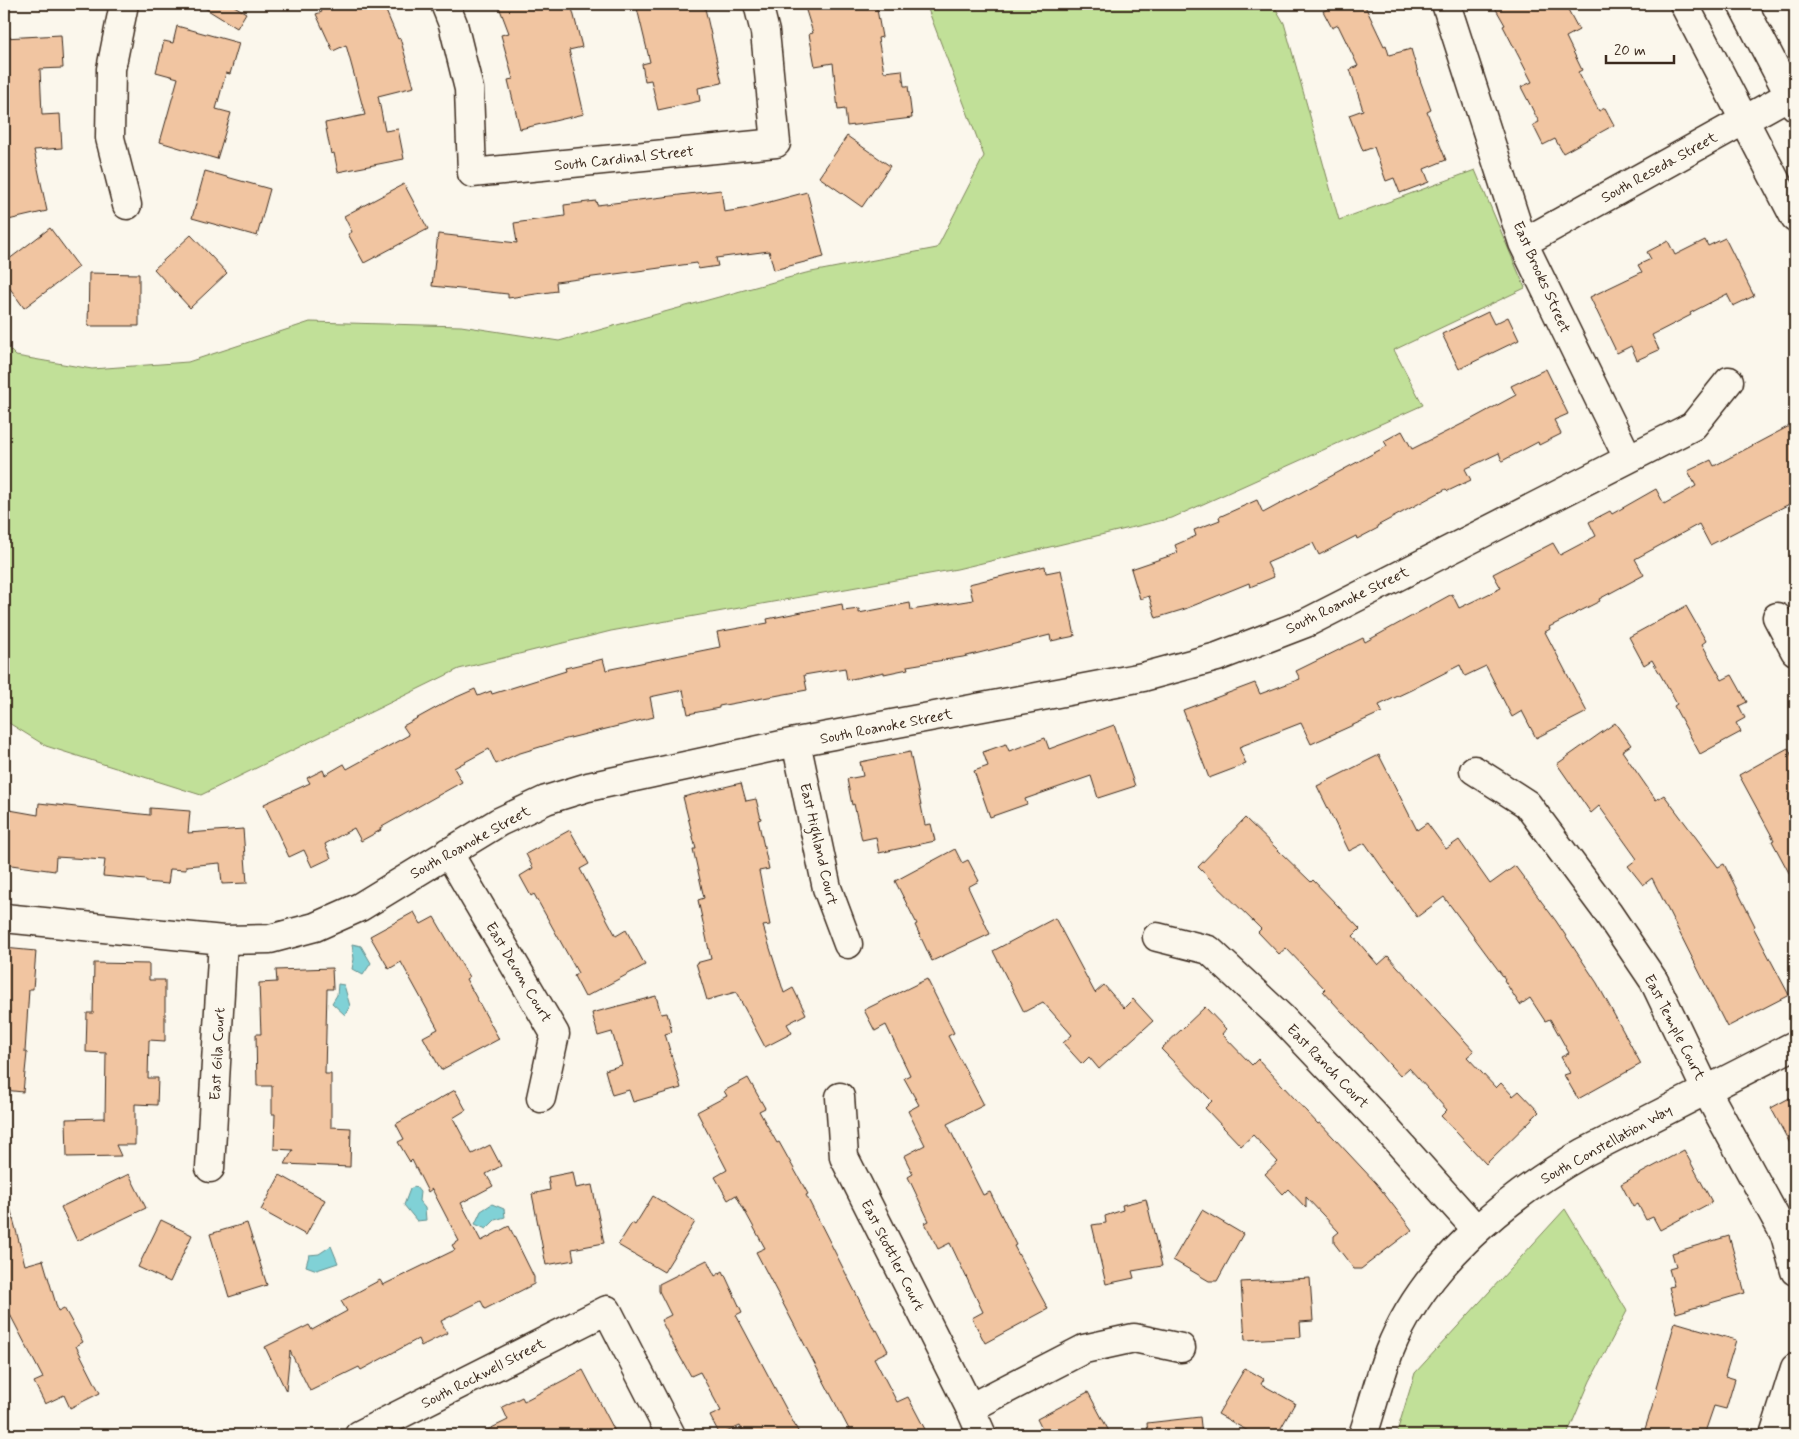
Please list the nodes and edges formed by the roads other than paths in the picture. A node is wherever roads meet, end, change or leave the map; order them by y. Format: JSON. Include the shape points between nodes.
{"nodes":[{"id":1,"x":124,"y":4,"type":"edge"},
{"id":2,"x":445,"y":4,"type":"edge"},
{"id":3,"x":758,"y":4,"type":"edge"},
{"id":4,"x":1446,"y":4,"type":"edge"},
{"id":5,"x":1684,"y":4,"type":"edge"},
{"id":6,"x":1742,"y":4,"type":"edge"},
{"id":7,"x":1793,"y":98,"type":"edge"},
{"id":8,"x":1744,"y":120,"type":"junction"},
{"id":9,"x":128,"y":205,"type":"dead end"},
{"id":10,"x":1795,"y":218,"type":"edge"},
{"id":11,"x":1523,"y":242,"type":"junction"},
{"id":12,"x":1729,"y":381,"type":"dead end"},
{"id":13,"x":1628,"y":458,"type":"junction"},
{"id":14,"x":1778,"y":617,"type":"dead end"},
{"id":15,"x":1795,"y":652,"type":"edge"},
{"id":16,"x":796,"y":742,"type":"junction"},
{"id":17,"x":1474,"y":770,"type":"dead end"},
{"id":18,"x":448,"y":852,"type":"junction"},
{"id":19,"x":4,"y":918,"type":"edge"},
{"id":20,"x":1157,"y":937,"type":"dead end"},
{"id":21,"x":223,"y":940,"type":"junction"},
{"id":22,"x":848,"y":944,"type":"dead end"},
{"id":23,"x":1795,"y":1044,"type":"edge"},
{"id":24,"x":1706,"y":1090,"type":"junction"},
{"id":25,"x":840,"y":1097,"type":"dead end"},
{"id":26,"x":541,"y":1098,"type":"dead end"},
{"id":27,"x":210,"y":1168,"type":"dead end"},
{"id":28,"x":1476,"y":1229,"type":"junction"},
{"id":29,"x":1795,"y":1270,"type":"edge"},
{"id":30,"x":1181,"y":1348,"type":"dead end"},
{"id":31,"x":1795,"y":1368,"type":"edge"},
{"id":32,"x":970,"y":1408,"type":"junction"},
{"id":33,"x":359,"y":1435,"type":"edge"},
{"id":34,"x":671,"y":1435,"type":"edge"},
{"id":35,"x":982,"y":1435,"type":"edge"},
{"id":36,"x":1363,"y":1435,"type":"edge"},
{"id":37,"x":1774,"y":1435,"type":"edge"}],
"edges":[{"from":1,"to":9,"type":"street","via":[[112,69],[110,138]]},
{"from":2,"to":3,"type":"street","name":"South Cardinal Street","via":[[469,89],[472,173],[776,143],[765,32]]},
{"from":4,"to":11,"type":"street","name":"East Brooks Street"},
{"from":5,"to":8,"type":"street"},
{"from":6,"to":7,"type":"street"},
{"from":7,"to":8,"type":"street","name":"South Reseda Street"},
{"from":8,"to":10,"type":"street"},
{"from":8,"to":11,"type":"street","name":"South Reseda Street"},
{"from":11,"to":13,"type":"street","name":"East Brooks Street"},
{"from":12,"to":13,"type":"street","name":"South Roanoke Street","via":[[1693,426]]},
{"from":13,"to":16,"type":"street","name":"South Roanoke Street","via":[[1306,623],[1217,657],[1142,678]]},
{"from":14,"to":15,"type":"street"},
{"from":16,"to":18,"type":"street","name":"South Roanoke Street","via":[[588,787],[499,822]]},
{"from":16,"to":22,"type":"street","name":"East Highland Court","via":[[827,888]]},
{"from":17,"to":24,"type":"street","name":"East Temple Court","via":[[1527,804],[1608,913],[1654,981]]},
{"from":18,"to":21,"type":"street","name":"South Roanoke Street","via":[[360,907],[315,927],[270,939]]},
{"from":18,"to":26,"type":"street","name":"East Devon Court","via":[[555,1034]]},
{"from":19,"to":21,"type":"street","name":"South Roanoke Street"},
{"from":20,"to":28,"type":"street","name":"East Ranch Court","via":[[1209,950],[1288,1024]]},
{"from":21,"to":27,"type":"street","name":"East Gila Court"},
{"from":23,"to":24,"type":"street","name":"South Constellation Way"},
{"from":24,"to":28,"type":"street","name":"South Constellation Way","via":[[1552,1171]]},
{"from":24,"to":29,"type":"street","name":"East Temple Court","via":[[1785,1234]]},
{"from":25,"to":32,"type":"street","name":"East Stottler Court","via":[[844,1157]]},
{"from":28,"to":36,"type":"street","name":"South Constellation Way","via":[[1430,1282],[1410,1311],[1389,1351]]},
{"from":30,"to":32,"type":"street","via":[[1134,1338],[1084,1349]]},
{"from":31,"to":37,"type":"street"},
{"from":32,"to":35,"type":"street","name":"East Stottler Court"},
{"from":33,"to":34,"type":"street","name":"South Rockwell Street","via":[[607,1310]]}]}
